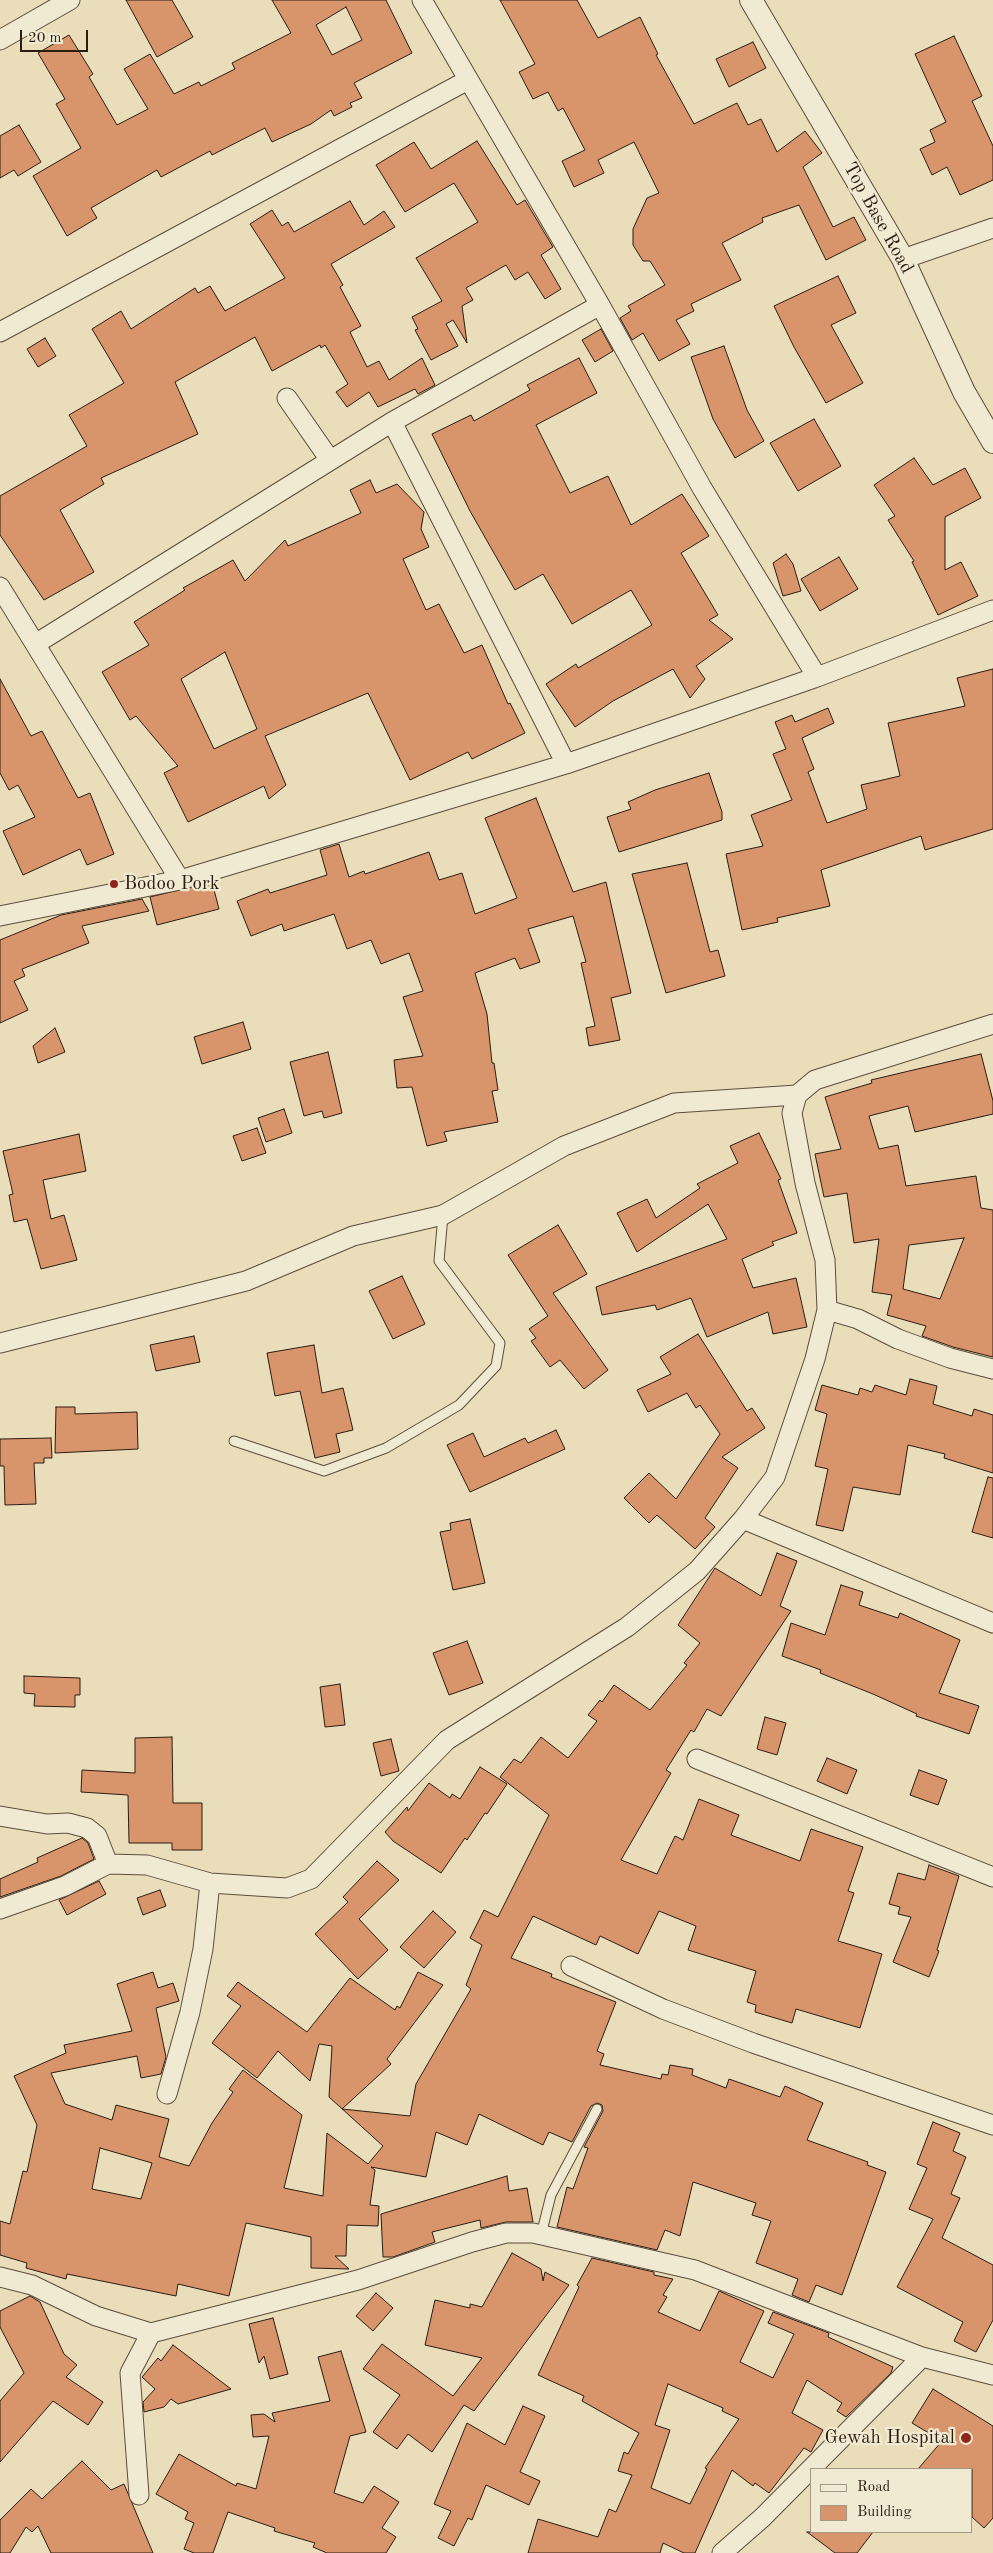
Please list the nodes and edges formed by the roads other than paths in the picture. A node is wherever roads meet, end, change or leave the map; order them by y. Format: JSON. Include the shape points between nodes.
{"nodes":[{"id":1,"x":70,"y":0,"type":"edge"},
{"id":2,"x":422,"y":0,"type":"edge"},
{"id":3,"x":751,"y":0,"type":"edge"},
{"id":4,"x":0,"y":40,"type":"edge"},
{"id":5,"x":468,"y":80,"type":"junction"},
{"id":6,"x":993,"y":228,"type":"edge"},
{"id":7,"x":903,"y":259,"type":"junction"},
{"id":8,"x":600,"y":305,"type":"junction"},
{"id":9,"x":0,"y":332,"type":"edge"},
{"id":10,"x":287,"y":398,"type":"dead end"},
{"id":11,"x":392,"y":422,"type":"junction"},
{"id":12,"x":993,"y":442,"type":"edge"},
{"id":13,"x":330,"y":460,"type":"junction"},
{"id":14,"x":0,"y":587,"type":"edge"},
{"id":15,"x":993,"y":610,"type":"edge"},
{"id":16,"x":37,"y":644,"type":"junction"},
{"id":17,"x":817,"y":677,"type":"junction"},
{"id":18,"x":566,"y":764,"type":"junction"},
{"id":19,"x":180,"y":880,"type":"junction"},
{"id":20,"x":0,"y":916,"type":"edge"},
{"id":21,"x":993,"y":1024,"type":"edge"},
{"id":22,"x":796,"y":1095,"type":"junction"},
{"id":23,"x":443,"y":1215,"type":"junction"},
{"id":24,"x":826,"y":1310,"type":"junction"},
{"id":25,"x":0,"y":1343,"type":"edge"},
{"id":26,"x":993,"y":1369,"type":"edge"},
{"id":27,"x":234,"y":1441,"type":"dead end"},
{"id":28,"x":743,"y":1519,"type":"junction"},
{"id":29,"x":993,"y":1624,"type":"edge"},
{"id":30,"x":697,"y":1759,"type":"dead end"},
{"id":31,"x":0,"y":1816,"type":"edge"},
{"id":32,"x":108,"y":1864,"type":"junction"},
{"id":33,"x":993,"y":1877,"type":"edge"},
{"id":34,"x":210,"y":1883,"type":"junction"},
{"id":35,"x":0,"y":1909,"type":"edge"},
{"id":36,"x":571,"y":1966,"type":"dead end"},
{"id":37,"x":167,"y":2094,"type":"dead end"},
{"id":38,"x":597,"y":2109,"type":"dead end"},
{"id":39,"x":993,"y":2125,"type":"edge"},
{"id":40,"x":541,"y":2234,"type":"junction"},
{"id":41,"x":0,"y":2276,"type":"edge"},
{"id":42,"x":151,"y":2333,"type":"junction"},
{"id":43,"x":922,"y":2357,"type":"junction"},
{"id":44,"x":993,"y":2375,"type":"edge"},
{"id":45,"x":812,"y":2468,"type":"edge"},
{"id":46,"x":810,"y":2470,"type":"edge"},
{"id":47,"x":139,"y":2495,"type":"dead end"},
{"id":48,"x":722,"y":2553,"type":"edge"}],
"edges":[{"from":1,"to":4,"type":"street"},
{"from":2,"to":5,"type":"street"},
{"from":3,"to":7,"type":"street","name":"Top Base Road"},
{"from":5,"to":8,"type":"street"},
{"from":5,"to":9,"type":"street"},
{"from":6,"to":7,"type":"street"},
{"from":7,"to":12,"type":"street","name":"Top Base Road","via":[[964,392]]},
{"from":8,"to":11,"type":"street"},
{"from":8,"to":17,"type":"street","via":[[702,488]]},
{"from":10,"to":13,"type":"street"},
{"from":11,"to":13,"type":"street"},
{"from":11,"to":18,"type":"street"},
{"from":13,"to":16,"type":"street"},
{"from":14,"to":16,"type":"street"},
{"from":15,"to":17,"type":"street"},
{"from":16,"to":19,"type":"street"},
{"from":17,"to":18,"type":"street"},
{"from":18,"to":19,"type":"street"},
{"from":19,"to":20,"type":"street"},
{"from":21,"to":22,"type":"street","via":[[815,1080]]},
{"from":22,"to":23,"type":"street","via":[[674,1103],[564,1146]]},
{"from":22,"to":24,"type":"street","via":[[792,1113],[805,1183],[825,1260]]},
{"from":23,"to":25,"type":"street","via":[[353,1236],[246,1281]]},
{"from":23,"to":27,"type":"lane","via":[[439,1262],[500,1343],[496,1366],[460,1406],[386,1448],[324,1471]]},
{"from":24,"to":26,"type":"street","via":[[858,1319],[950,1358]]},
{"from":24,"to":28,"type":"street","via":[[815,1359],[775,1477]]},
{"from":28,"to":29,"type":"street"},
{"from":28,"to":34,"type":"street","via":[[697,1571],[627,1627],[447,1740],[311,1879],[288,1888]]},
{"from":30,"to":33,"type":"street"},
{"from":31,"to":32,"type":"street","via":[[86,1828],[97,1836]]},
{"from":32,"to":34,"type":"street","via":[[147,1865]]},
{"from":32,"to":35,"type":"street","via":[[65,1886]]},
{"from":34,"to":37,"type":"street","via":[[203,1949],[190,2012]]},
{"from":36,"to":39,"type":"street","via":[[663,2010]]},
{"from":38,"to":40,"type":"lane","via":[[551,2196]]},
{"from":40,"to":42,"type":"street","via":[[506,2233],[358,2280]]},
{"from":40,"to":43,"type":"street","via":[[695,2270]]},
{"from":41,"to":42,"type":"street","via":[[32,2285],[96,2316]]},
{"from":42,"to":47,"type":"street","via":[[130,2373]]},
{"from":43,"to":44,"type":"street"},
{"from":43,"to":45,"type":"street"},
{"from":46,"to":48,"type":"street"}]}
